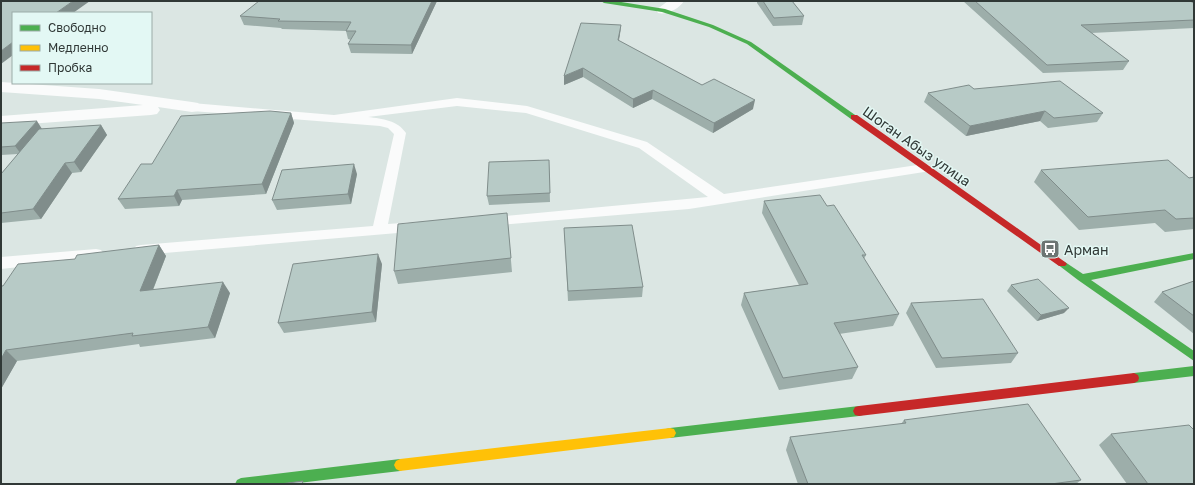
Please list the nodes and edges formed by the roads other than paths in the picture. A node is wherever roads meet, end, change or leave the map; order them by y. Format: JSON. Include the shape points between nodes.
{"nodes":[{"id":1,"x":604,"y":1,"type":"edge"},
{"id":2,"x":677,"y":1,"type":"edge"},
{"id":3,"x":663,"y":10,"type":"junction"},
{"id":4,"x":1,"y":87,"type":"edge"},
{"id":5,"x":192,"y":107,"type":"junction"},
{"id":6,"x":335,"y":118,"type":"junction"},
{"id":7,"x":1,"y":121,"type":"edge"},
{"id":8,"x":924,"y":168,"type":"junction"},
{"id":9,"x":721,"y":199,"type":"junction"},
{"id":10,"x":475,"y":222,"type":"edge"},
{"id":11,"x":427,"y":226,"type":"edge"},
{"id":12,"x":379,"y":230,"type":"junction"},
{"id":13,"x":127,"y":252,"type":"edge"},
{"id":14,"x":111,"y":253,"type":"edge"},
{"id":15,"x":1194,"y":256,"type":"edge"},
{"id":16,"x":1,"y":263,"type":"edge"},
{"id":17,"x":1081,"y":278,"type":"junction"},
{"id":18,"x":1194,"y":357,"type":"edge"},
{"id":19,"x":1194,"y":371,"type":"edge"},
{"id":20,"x":241,"y":484,"type":"edge"}],
"edges":[{"from":1,"to":3,"type":"street","name":"Шоган Абыз улица"},
{"from":2,"to":3,"type":"street"},
{"from":3,"to":8,"type":"street","name":"Шоган Абыз улица","via":[[712,26],[749,43]]},
{"from":4,"to":5,"type":"street","via":[[99,94]]},
{"from":5,"to":6,"type":"lane"},
{"from":5,"to":7,"type":"street"},
{"from":6,"to":9,"type":"lane","via":[[457,102],[527,110],[643,145]]},
{"from":6,"to":12,"type":"lane","via":[[381,122],[392,125],[400,133]]},
{"from":8,"to":9,"type":"lane"},
{"from":8,"to":17,"type":"street","name":"Шоган Абыз улица"},
{"from":9,"to":10,"type":"lane","via":[[690,204]]},
{"from":11,"to":12,"type":"lane"},
{"from":12,"to":13,"type":"lane"},
{"from":14,"to":16,"type":"lane"},
{"from":15,"to":17,"type":"street"},
{"from":17,"to":18,"type":"street","name":"Шоган Абыз улица"},
{"from":19,"to":20,"type":"street"}]}
